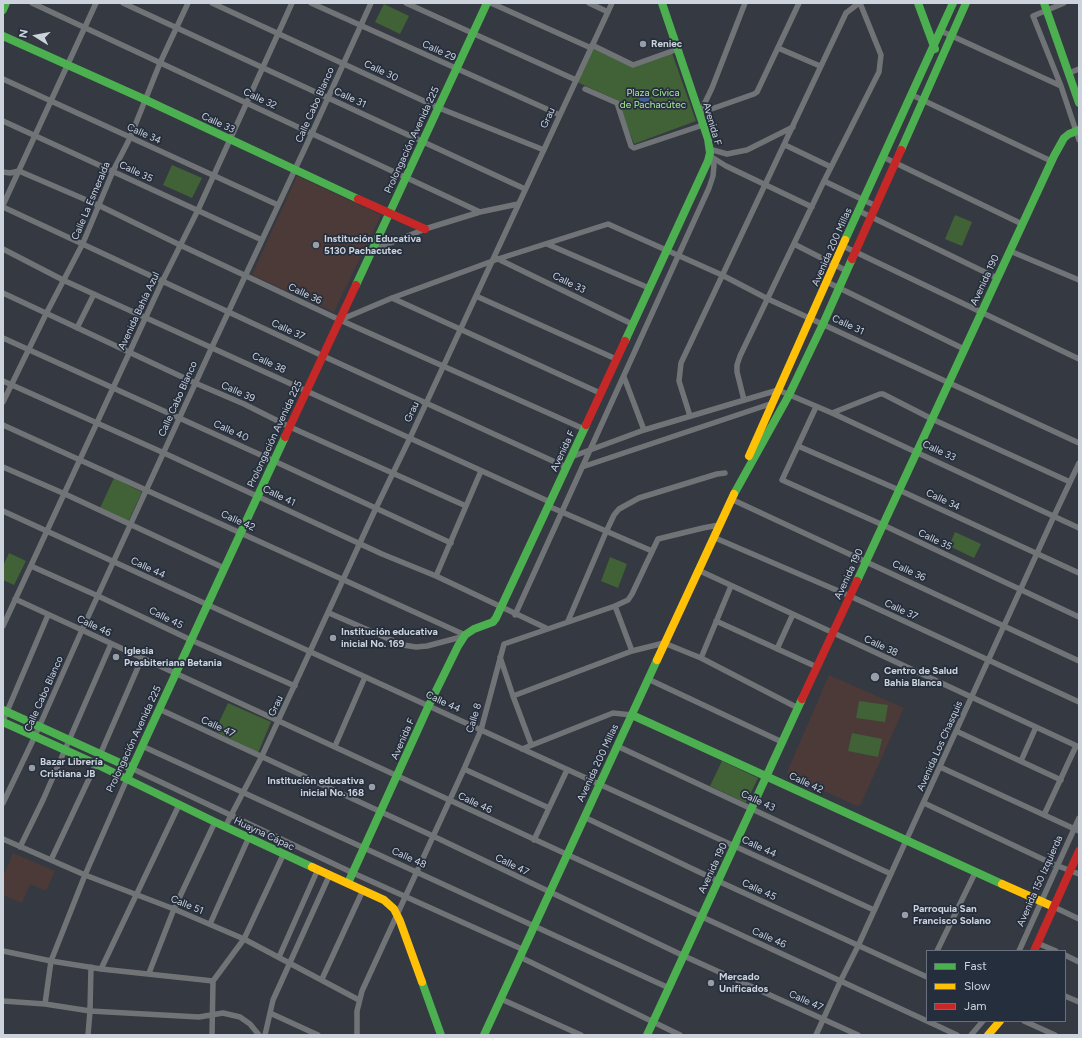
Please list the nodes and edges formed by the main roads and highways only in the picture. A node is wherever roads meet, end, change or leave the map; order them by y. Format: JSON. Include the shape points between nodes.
{"nodes":[{"id":1,"x":6,"y":3,"type":"edge"},
{"id":2,"x":487,"y":3,"type":"edge"},
{"id":3,"x":662,"y":3,"type":"edge"},
{"id":4,"x":918,"y":3,"type":"edge"},
{"id":5,"x":953,"y":3,"type":"edge"},
{"id":6,"x":966,"y":3,"type":"edge"},
{"id":7,"x":1045,"y":7,"type":"edge"},
{"id":8,"x":3,"y":10,"type":"edge"},
{"id":9,"x":3,"y":36,"type":"edge"},
{"id":10,"x":934,"y":47,"type":"junction"},
{"id":11,"x":940,"y":62,"type":"junction"},
{"id":12,"x":1079,"y":103,"type":"edge"},
{"id":13,"x":1077,"y":130,"type":"edge"},
{"id":14,"x":390,"y":213,"type":"junction"},
{"id":15,"x":425,"y":229,"type":"road end"},
{"id":16,"x":731,"y":499,"type":"junction"},
{"id":17,"x":5,"y":711,"type":"edge"},
{"id":18,"x":632,"y":714,"type":"junction"},
{"id":19,"x":3,"y":721,"type":"edge"},
{"id":20,"x":132,"y":768,"type":"junction"},
{"id":21,"x":766,"y":776,"type":"junction"},
{"id":22,"x":127,"y":779,"type":"junction"},
{"id":23,"x":1079,"y":851,"type":"edge"},
{"id":24,"x":348,"y":883,"type":"junction"},
{"id":25,"x":1054,"y":907,"type":"junction"},
{"id":26,"x":1034,"y":950,"type":"edge"},
{"id":27,"x":999,"y":1022,"type":"edge"},
{"id":28,"x":441,"y":1035,"type":"edge"},
{"id":29,"x":484,"y":1035,"type":"edge"},
{"id":30,"x":647,"y":1035,"type":"edge"},
{"id":31,"x":988,"y":1035,"type":"edge"}],
"edges":[{"from":1,"to":8,"type":"main road"},
{"from":2,"to":14,"type":"main road","name":"Prolongación Avenida 225"},
{"from":3,"to":24,"type":"main road","name":"Avenida F","via":[[700,113],[710,153],[706,166],[500,608],[493,622],[474,629],[458,646]]},
{"from":4,"to":10,"type":"main road"},
{"from":5,"to":10,"type":"main road","name":"Avenida 200 Millas"},
{"from":6,"to":11,"type":"main road","name":"Avenida 200 Millas"},
{"from":7,"to":12,"type":"main road"},
{"from":9,"to":14,"type":"main road","name":"Calle 33"},
{"from":10,"to":11,"type":"main road"},
{"from":10,"to":16,"type":"main road","name":"Avenida 200 Millas","via":[[858,211]]},
{"from":11,"to":16,"type":"main road","name":"Avenida 200 Millas","via":[[823,324],[789,395]]},
{"from":13,"to":21,"type":"main road","name":"Avenida 190","via":[[1064,138],[1051,161]]},
{"from":14,"to":15,"type":"main road","name":"Calle 33"},
{"from":14,"to":20,"type":"main road","name":"Prolongación Avenida 225"},
{"from":16,"to":18,"type":"main road","name":"Avenida 200 Millas"},
{"from":17,"to":20,"type":"main road","name":"Huayna Cápac"},
{"from":18,"to":21,"type":"main road","name":"Calle 42"},
{"from":18,"to":29,"type":"main road","name":"Avenida 200 Millas"},
{"from":19,"to":22,"type":"main road","name":"Huayna Cápac"},
{"from":20,"to":22,"type":"main road","name":"Prolongación Avenida 225"},
{"from":21,"to":25,"type":"main road","name":"Calle 42"},
{"from":21,"to":30,"type":"main road","name":"Avenida 190"},
{"from":22,"to":24,"type":"main road","name":"Huayna Cápac"},
{"from":23,"to":25,"type":"main road"},
{"from":24,"to":28,"type":"main road","name":"Huayna Cápac","via":[[384,900],[394,909]]},
{"from":25,"to":26,"type":"main road"},
{"from":27,"to":31,"type":"main road"}]}
